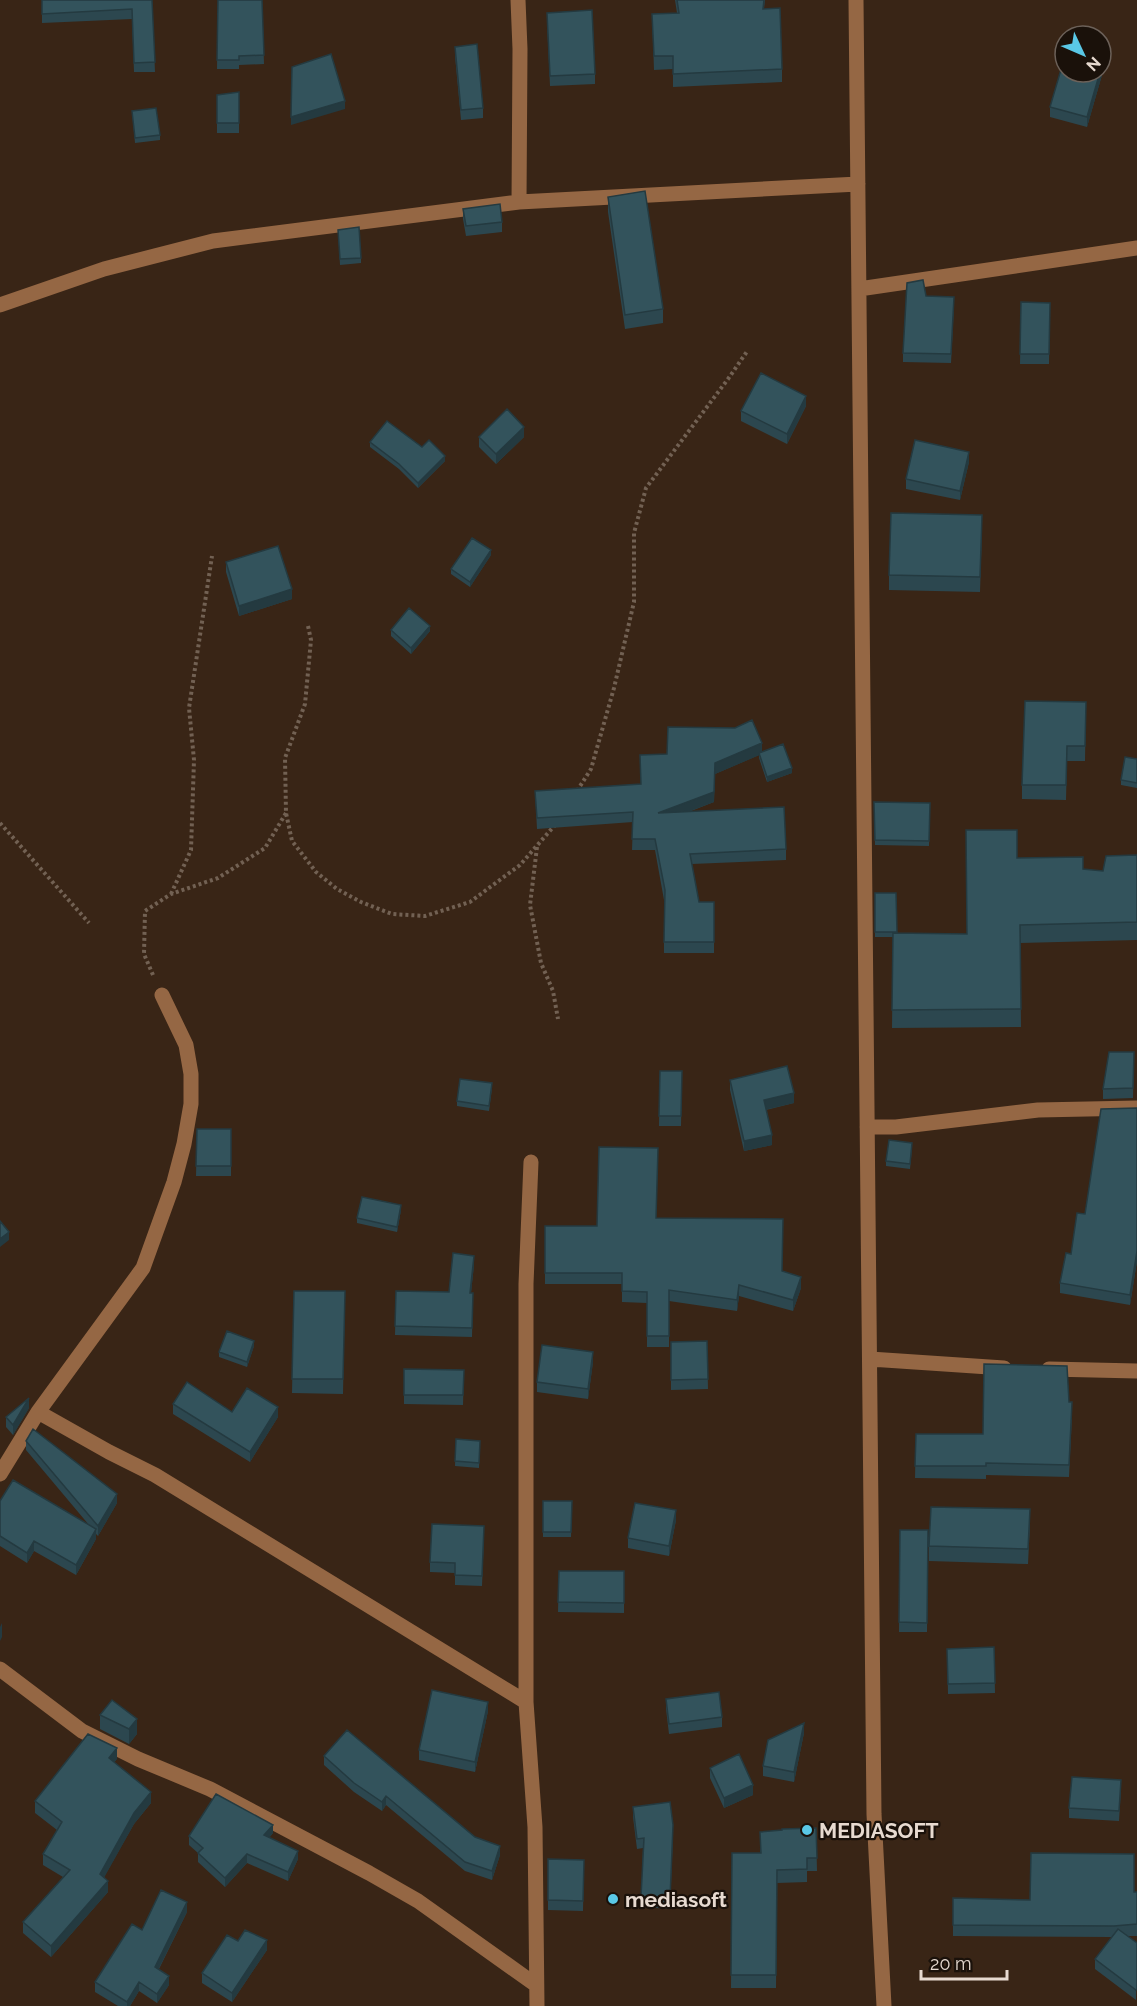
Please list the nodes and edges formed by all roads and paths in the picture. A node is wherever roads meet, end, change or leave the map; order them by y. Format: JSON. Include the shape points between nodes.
{"nodes":[{"id":1,"x":518,"y":0,"type":"edge"},
{"id":2,"x":856,"y":0,"type":"edge"},
{"id":3,"x":858,"y":184,"type":"junction"},
{"id":4,"x":519,"y":202,"type":"junction"},
{"id":5,"x":1137,"y":248,"type":"edge"},
{"id":6,"x":859,"y":289,"type":"junction"},
{"id":7,"x":0,"y":306,"type":"edge"},
{"id":8,"x":748,"y":350,"type":"dead end"},
{"id":9,"x":212,"y":556,"type":"dead end"},
{"id":10,"x":308,"y":626,"type":"dead end"},
{"id":11,"x":574,"y":795,"type":"edge"},
{"id":12,"x":286,"y":813,"type":"junction"},
{"id":13,"x":557,"y":822,"type":"edge"},
{"id":14,"x":0,"y":823,"type":"edge"},
{"id":15,"x":537,"y":846,"type":"junction"},
{"id":16,"x":171,"y":894,"type":"junction"},
{"id":17,"x":89,"y":923,"type":"dead end"},
{"id":18,"x":162,"y":995,"type":"joint"},
{"id":19,"x":558,"y":1019,"type":"dead end"},
{"id":20,"x":1137,"y":1108,"type":"edge"},
{"id":21,"x":867,"y":1127,"type":"junction"},
{"id":22,"x":531,"y":1162,"type":"dead end"},
{"id":23,"x":870,"y":1359,"type":"junction"},
{"id":24,"x":1137,"y":1371,"type":"edge"},
{"id":25,"x":38,"y":1412,"type":"junction"},
{"id":26,"x":0,"y":1474,"type":"edge"},
{"id":27,"x":0,"y":1669,"type":"edge"},
{"id":28,"x":526,"y":1702,"type":"junction"},
{"id":29,"x":537,"y":1985,"type":"junction"},
{"id":30,"x":537,"y":2006,"type":"edge"},
{"id":31,"x":884,"y":2006,"type":"edge"}],
"edges":[{"from":1,"to":4,"type":"street"},
{"from":2,"to":3,"type":"street"},
{"from":3,"to":4,"type":"street"},
{"from":3,"to":6,"type":"street"},
{"from":4,"to":7,"type":"street","via":[[213,241],[104,269]]},
{"from":5,"to":6,"type":"street"},
{"from":6,"to":21,"type":"street"},
{"from":8,"to":11,"type":"path","via":[[646,488],[634,533],[632,613],[591,769]]},
{"from":9,"to":16,"type":"path","via":[[189,708],[194,760],[191,850]]},
{"from":10,"to":12,"type":"path","via":[[305,704],[285,758]]},
{"from":12,"to":15,"type":"path","via":[[292,841],[316,872],[337,889],[392,914],[425,916],[470,902],[520,865]]},
{"from":12,"to":16,"type":"path","via":[[265,848],[218,878]]},
{"from":13,"to":15,"type":"path"},
{"from":14,"to":17,"type":"path"},
{"from":15,"to":19,"type":"path","via":[[530,905],[541,963],[553,990]]},
{"from":16,"to":18,"type":"path","via":[[145,911],[144,954]]},
{"from":18,"to":25,"type":"street","via":[[186,1045],[191,1074],[191,1104],[174,1182],[143,1268]]},
{"from":20,"to":21,"type":"street","via":[[1038,1110]]},
{"from":21,"to":23,"type":"street"},
{"from":22,"to":28,"type":"street","via":[[525,1284]]},
{"from":23,"to":24,"type":"street"},
{"from":23,"to":31,"type":"street","via":[[874,1814]]},
{"from":25,"to":26,"type":"street"},
{"from":25,"to":28,"type":"street","via":[[155,1475]]},
{"from":27,"to":29,"type":"street","via":[[82,1731],[210,1789],[418,1901]]},
{"from":28,"to":29,"type":"street","via":[[536,1827]]},
{"from":29,"to":30,"type":"street"}]}
